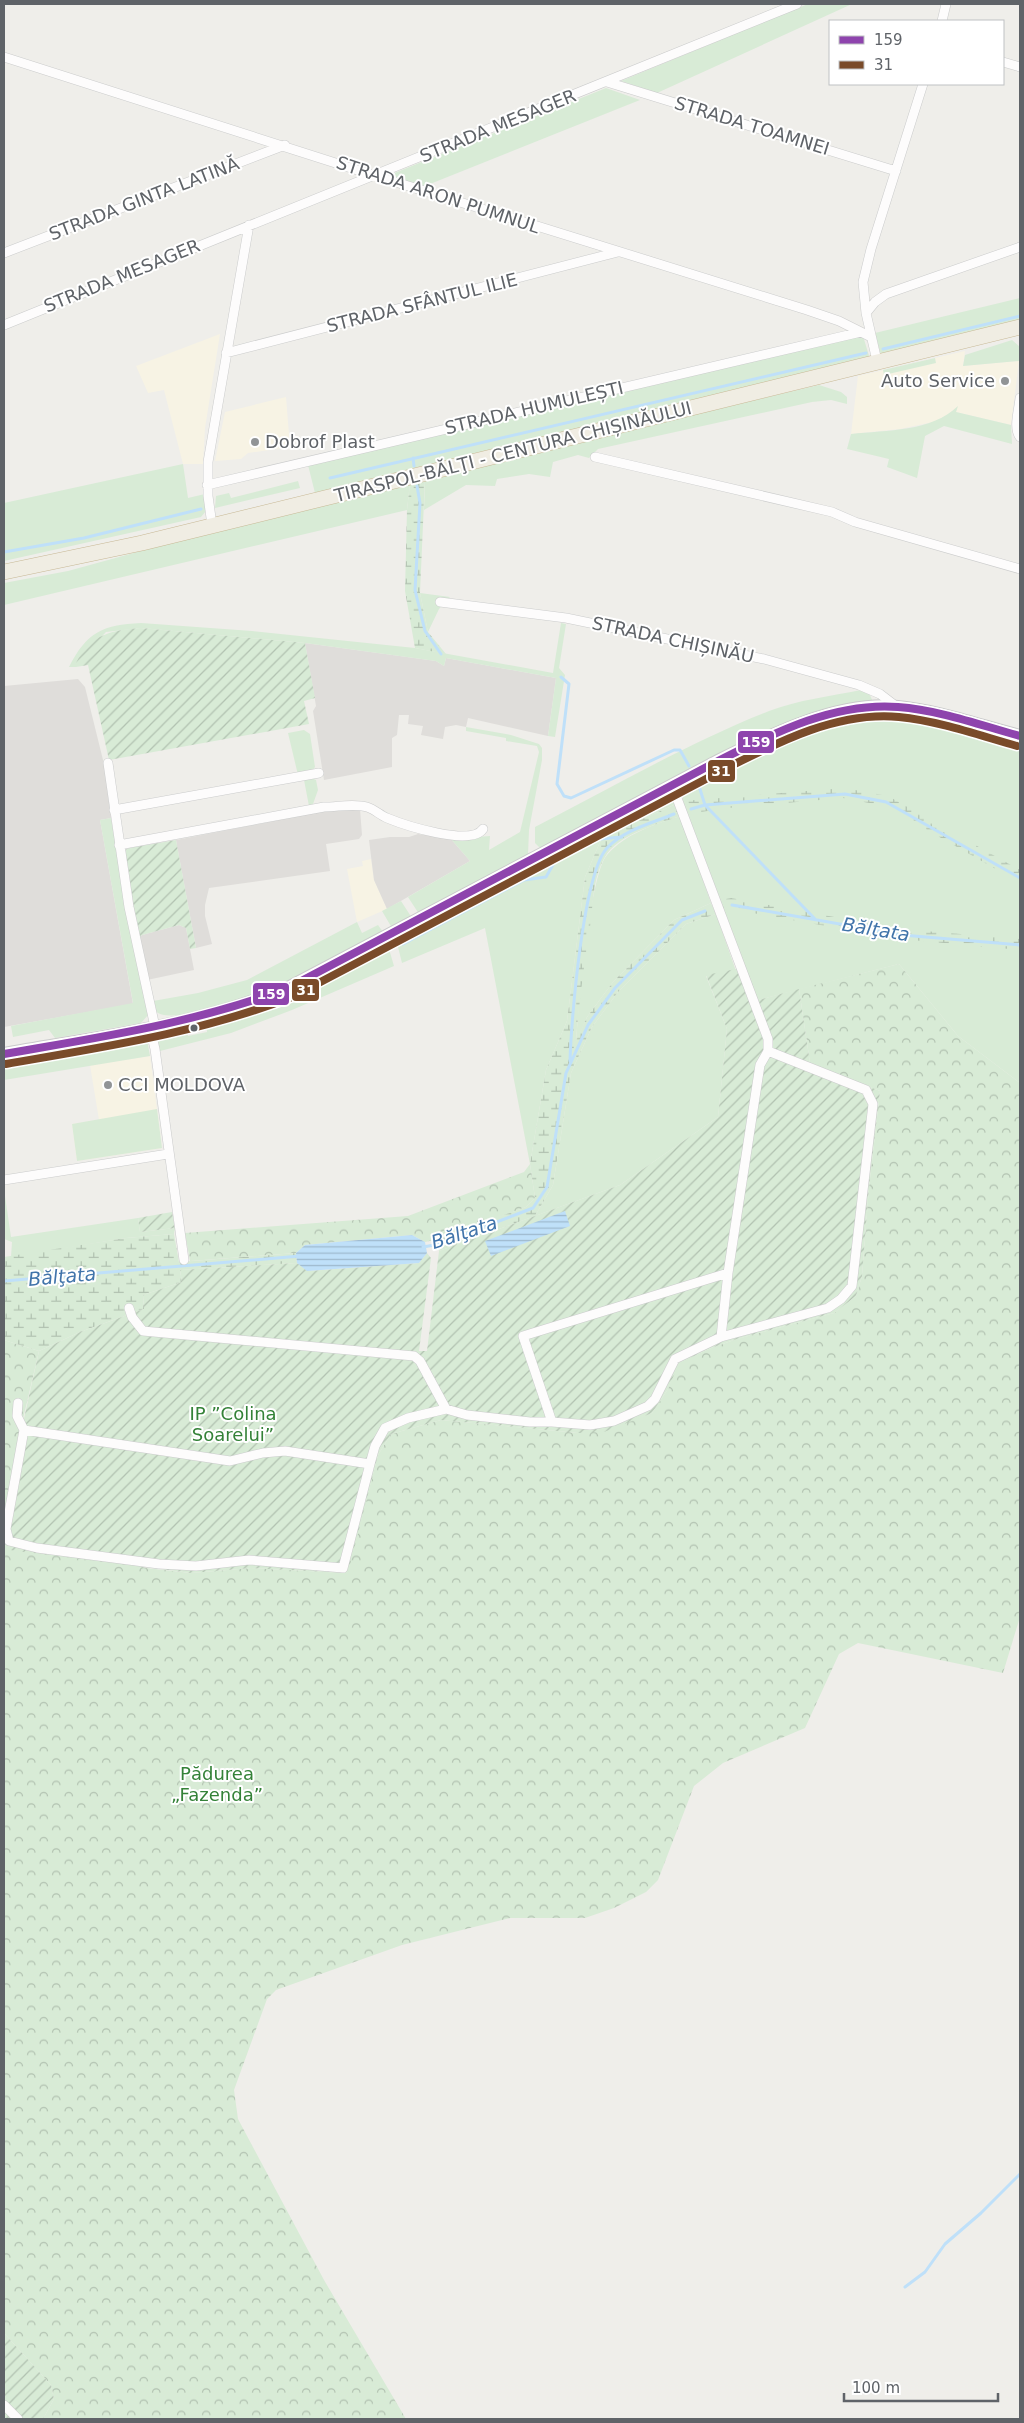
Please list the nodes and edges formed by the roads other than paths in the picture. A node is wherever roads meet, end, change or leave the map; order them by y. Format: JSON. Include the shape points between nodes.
{"nodes":[{"id":1,"x":797,"y":4,"type":"edge"},
{"id":2,"x":946,"y":4,"type":"edge"},
{"id":3,"x":942,"y":20,"type":"edge"},
{"id":4,"x":4,"y":56,"type":"edge"},
{"id":5,"x":1004,"y":62,"type":"edge"},
{"id":6,"x":1020,"y":67,"type":"edge"},
{"id":7,"x":608,"y":82,"type":"junction"},
{"id":8,"x":924,"y":85,"type":"edge"},
{"id":9,"x":285,"y":145,"type":"junction"},
{"id":10,"x":896,"y":170,"type":"junction"},
{"id":11,"x":373,"y":175,"type":"junction"},
{"id":12,"x":249,"y":225,"type":"junction"},
{"id":13,"x":1020,"y":247,"type":"edge"},
{"id":14,"x":4,"y":252,"type":"edge"},
{"id":15,"x":618,"y":252,"type":"junction"},
{"id":16,"x":866,"y":313,"type":"junction"},
{"id":17,"x":4,"y":314,"type":"edge"},
{"id":18,"x":7,"y":324,"type":"edge"},
{"id":19,"x":1020,"y":327,"type":"edge"},
{"id":20,"x":861,"y":332,"type":"junction"},
{"id":21,"x":870,"y":337,"type":"junction"},
{"id":22,"x":226,"y":353,"type":"junction"},
{"id":23,"x":877,"y":361,"type":"junction"},
{"id":24,"x":1020,"y":398,"type":"edge"},
{"id":25,"x":1020,"y":438,"type":"edge"},
{"id":26,"x":595,"y":457,"type":"dead end"},
{"id":27,"x":207,"y":485,"type":"junction"},
{"id":28,"x":212,"y":525,"type":"junction"},
{"id":29,"x":1020,"y":569,"type":"edge"},
{"id":30,"x":4,"y":572,"type":"edge"},
{"id":31,"x":440,"y":602,"type":"dead end"},
{"id":32,"x":898,"y":707,"type":"junction"},
{"id":33,"x":1020,"y":736,"type":"edge"},
{"id":34,"x":108,"y":763,"type":"dead end"},
{"id":35,"x":319,"y":773,"type":"dead end"},
{"id":36,"x":672,"y":785,"type":"junction"},
{"id":37,"x":114,"y":810,"type":"junction"},
{"id":38,"x":484,"y":830,"type":"dead end"},
{"id":39,"x":119,"y":845,"type":"junction"},
{"id":40,"x":153,"y":1027,"type":"junction"},
{"id":41,"x":768,"y":1051,"type":"junction"},
{"id":42,"x":4,"y":1054,"type":"edge"},
{"id":43,"x":168,"y":1154,"type":"junction"},
{"id":44,"x":4,"y":1180,"type":"edge"},
{"id":45,"x":184,"y":1260,"type":"dead end"},
{"id":46,"x":728,"y":1273,"type":"junction"},
{"id":47,"x":129,"y":1308,"type":"dead end"},
{"id":48,"x":721,"y":1337,"type":"junction"},
{"id":49,"x":18,"y":1403,"type":"dead end"},
{"id":50,"x":446,"y":1409,"type":"junction"},
{"id":51,"x":552,"y":1422,"type":"junction"},
{"id":52,"x":24,"y":1430,"type":"junction"},
{"id":53,"x":370,"y":1464,"type":"junction"},
{"id":54,"x":4,"y":2404,"type":"edge"},
{"id":55,"x":18,"y":2419,"type":"edge"}],
"edges":[{"from":1,"to":7,"type":"street","name":"STRADA MESAGER"},
{"from":2,"to":3,"type":"street"},
{"from":4,"to":9,"type":"street","name":"STRADA ARON PUMNUL"},
{"from":5,"to":6,"type":"street"},
{"from":7,"to":10,"type":"street","name":"STRADA TOAMNEI"},
{"from":7,"to":11,"type":"street","name":"STRADA MESAGER"},
{"from":8,"to":10,"type":"street"},
{"from":9,"to":11,"type":"street","name":"STRADA ARON PUMNUL"},
{"from":9,"to":14,"type":"street","name":"STRADA GINTA LATINĂ"},
{"from":10,"to":16,"type":"street","via":[[871,248],[864,282]]},
{"from":11,"to":12,"type":"street","name":"STRADA MESAGER"},
{"from":11,"to":15,"type":"street","name":"STRADA ARON PUMNUL"},
{"from":12,"to":18,"type":"street","name":"STRADA MESAGER"},
{"from":12,"to":22,"type":"street"},
{"from":13,"to":16,"type":"street","via":[[886,294]]},
{"from":15,"to":20,"type":"street","name":"STRADA ARON PUMNUL","via":[[823,315]]},
{"from":15,"to":22,"type":"street","name":"STRADA SFÂNTUL ILIE"},
{"from":16,"to":21,"type":"street"},
{"from":17,"to":18,"type":"street"},
{"from":19,"to":23,"type":"highway","name":"TIRASPOL-BĂLŢI - CENTURA CHIȘINĂULUI"},
{"from":20,"to":21,"type":"street","name":"STRADA ARON PUMNUL"},
{"from":20,"to":27,"type":"street","name":"STRADA HUMULEȘTI"},
{"from":21,"to":23,"type":"street"},
{"from":22,"to":27,"type":"street","via":[[211,436]]},
{"from":23,"to":28,"type":"highway","name":"TIRASPOL-BĂLŢI - CENTURA CHIȘINĂULUI"},
{"from":24,"to":25,"type":"street","via":[[1017,425]]},
{"from":26,"to":29,"type":"street","via":[[832,512],[855,522]]},
{"from":27,"to":28,"type":"street"},
{"from":28,"to":30,"type":"highway","name":"TIRASPOL-BĂLŢI - CENTURA CHIȘINĂULUI"},
{"from":31,"to":32,"type":"street","name":"STRADA CHIȘINĂU","via":[[566,618],[764,659],[859,685]]},
{"from":32,"to":33,"type":"street","name":"STRADA CHIȘINĂU"},
{"from":32,"to":36,"type":"street","name":"STRADA CHIȘINĂU","via":[[873,708],[810,720],[761,740]]},
{"from":34,"to":37,"type":"street"},
{"from":35,"to":37,"type":"street"},
{"from":36,"to":40,"type":"street","name":"STRADA CHIȘINĂU","via":[[288,988],[215,1015]]},
{"from":36,"to":41,"type":"street","via":[[768,1039]]},
{"from":37,"to":39,"type":"street"},
{"from":38,"to":39,"type":"street","via":[[463,836],[418,828],[358,805],[324,807]]},
{"from":39,"to":40,"type":"street"},
{"from":40,"to":42,"type":"street","name":"STRADA CHIȘINĂU"},
{"from":40,"to":43,"type":"street"},
{"from":41,"to":46,"type":"street","via":[[760,1065]]},
{"from":41,"to":48,"type":"street","via":[[866,1090],[873,1104],[852,1286],[828,1308]]},
{"from":43,"to":44,"type":"street"},
{"from":43,"to":45,"type":"street"},
{"from":46,"to":48,"type":"street"},
{"from":46,"to":51,"type":"street","via":[[523,1336]]},
{"from":47,"to":50,"type":"street","via":[[143,1331],[414,1356],[420,1361]]},
{"from":48,"to":51,"type":"street","via":[[675,1359],[655,1399],[648,1406],[614,1421],[590,1425]]},
{"from":49,"to":52,"type":"street","via":[[17,1416]]},
{"from":50,"to":51,"type":"street","via":[[467,1415]]},
{"from":50,"to":53,"type":"street","via":[[408,1418],[386,1428],[375,1446]]},
{"from":52,"to":53,"type":"street","via":[[230,1461],[285,1451]]},
{"from":52,"to":53,"type":"street","via":[[6,1529],[10,1541],[38,1548],[159,1564],[196,1566],[249,1560],[343,1568]]},
{"from":54,"to":55,"type":"street"}]}
